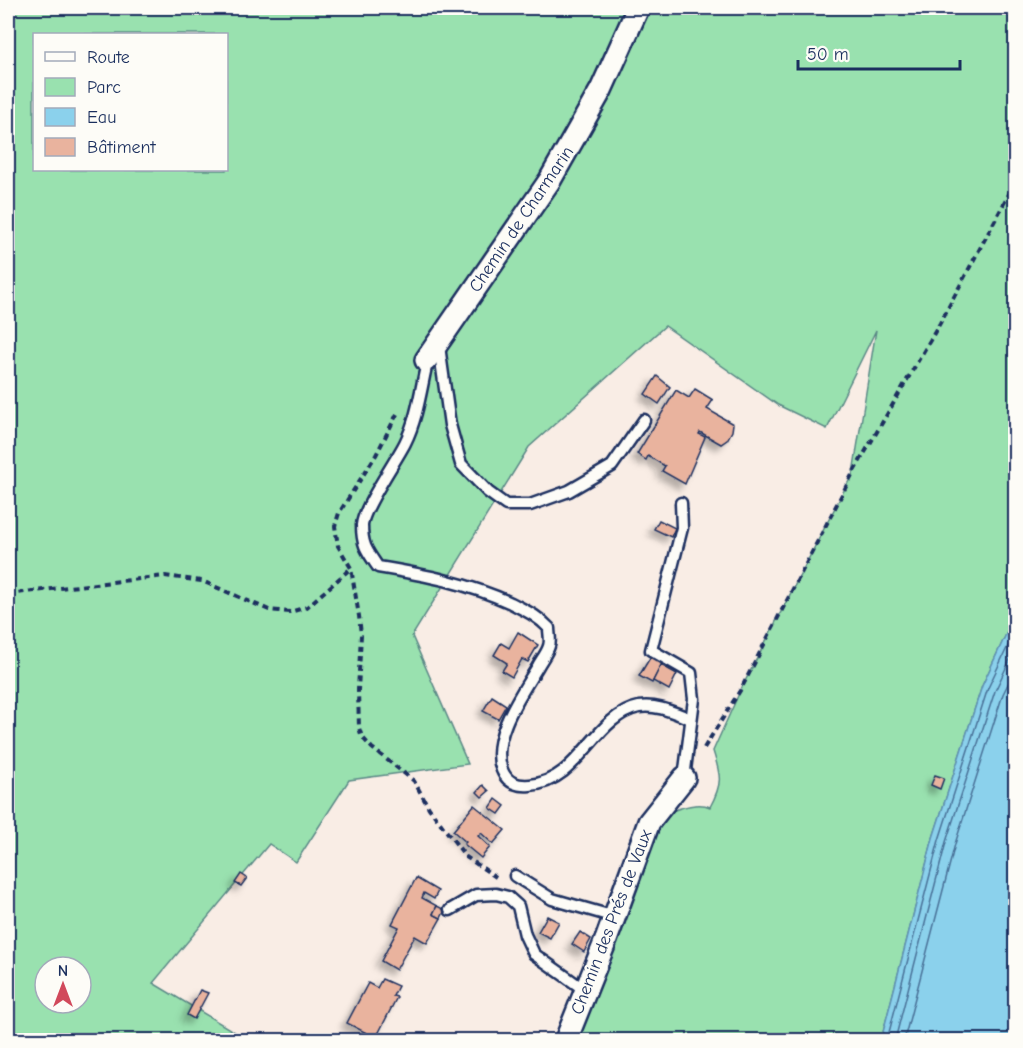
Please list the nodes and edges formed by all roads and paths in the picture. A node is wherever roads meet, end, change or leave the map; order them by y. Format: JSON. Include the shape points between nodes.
{"nodes":[{"id":1,"x":638,"y":8,"type":"edge"},
{"id":2,"x":1016,"y":181,"type":"edge"},
{"id":3,"x":431,"y":352,"type":"junction"},
{"id":4,"x":401,"y":408,"type":"dead end"},
{"id":5,"x":644,"y":420,"type":"dead end"},
{"id":6,"x":681,"y":503,"type":"dead end"},
{"id":7,"x":351,"y":568,"type":"junction"},
{"id":8,"x":8,"y":594,"type":"edge"},
{"id":9,"x":692,"y":719,"type":"junction"},
{"id":10,"x":684,"y":778,"type":"junction"},
{"id":11,"x":515,"y":876,"type":"dead end"},
{"id":12,"x":499,"y":879,"type":"dead end"},
{"id":13,"x":450,"y":910,"type":"dead end"},
{"id":14,"x":615,"y":917,"type":"junction"},
{"id":15,"x":586,"y":991,"type":"junction"},
{"id":16,"x":566,"y":1041,"type":"edge"}],
"edges":[{"from":1,"to":3,"type":"street","name":"Chemin de Charmarin","via":[[601,90],[550,180]]},
{"from":2,"to":10,"type":"path","via":[[853,473],[741,689]]},
{"from":3,"to":5,"type":"lane","via":[[461,464],[506,505],[530,505],[569,491],[612,466]]},
{"from":3,"to":9,"type":"lane","via":[[414,422],[362,522],[364,548],[378,567],[479,589],[538,616],[549,628],[549,646],[500,735],[498,762],[505,778],[518,786],[553,779],[573,764],[596,736],[624,713],[639,707],[667,710]]},
{"from":4,"to":7,"type":"path","via":[[339,513],[335,526],[339,546]]},
{"from":6,"to":9,"type":"lane","via":[[682,528],[651,650],[691,673]]},
{"from":7,"to":8,"type":"path","via":[[307,607],[290,612],[269,610],[202,581],[165,576]]},
{"from":7,"to":12,"type":"path","via":[[361,635],[358,690],[362,737],[414,781],[466,858]]},
{"from":9,"to":10,"type":"lane"},
{"from":10,"to":14,"type":"street","name":"Chemin des Prés de Vaux","via":[[649,822]]},
{"from":11,"to":14,"type":"lane","via":[[552,899]]},
{"from":13,"to":15,"type":"lane","via":[[476,896],[508,897],[518,906],[534,954]]},
{"from":14,"to":15,"type":"street","name":"Chemin des Prés de Vaux"},
{"from":15,"to":16,"type":"street","name":"Chemin des Prés de Vaux"}]}
